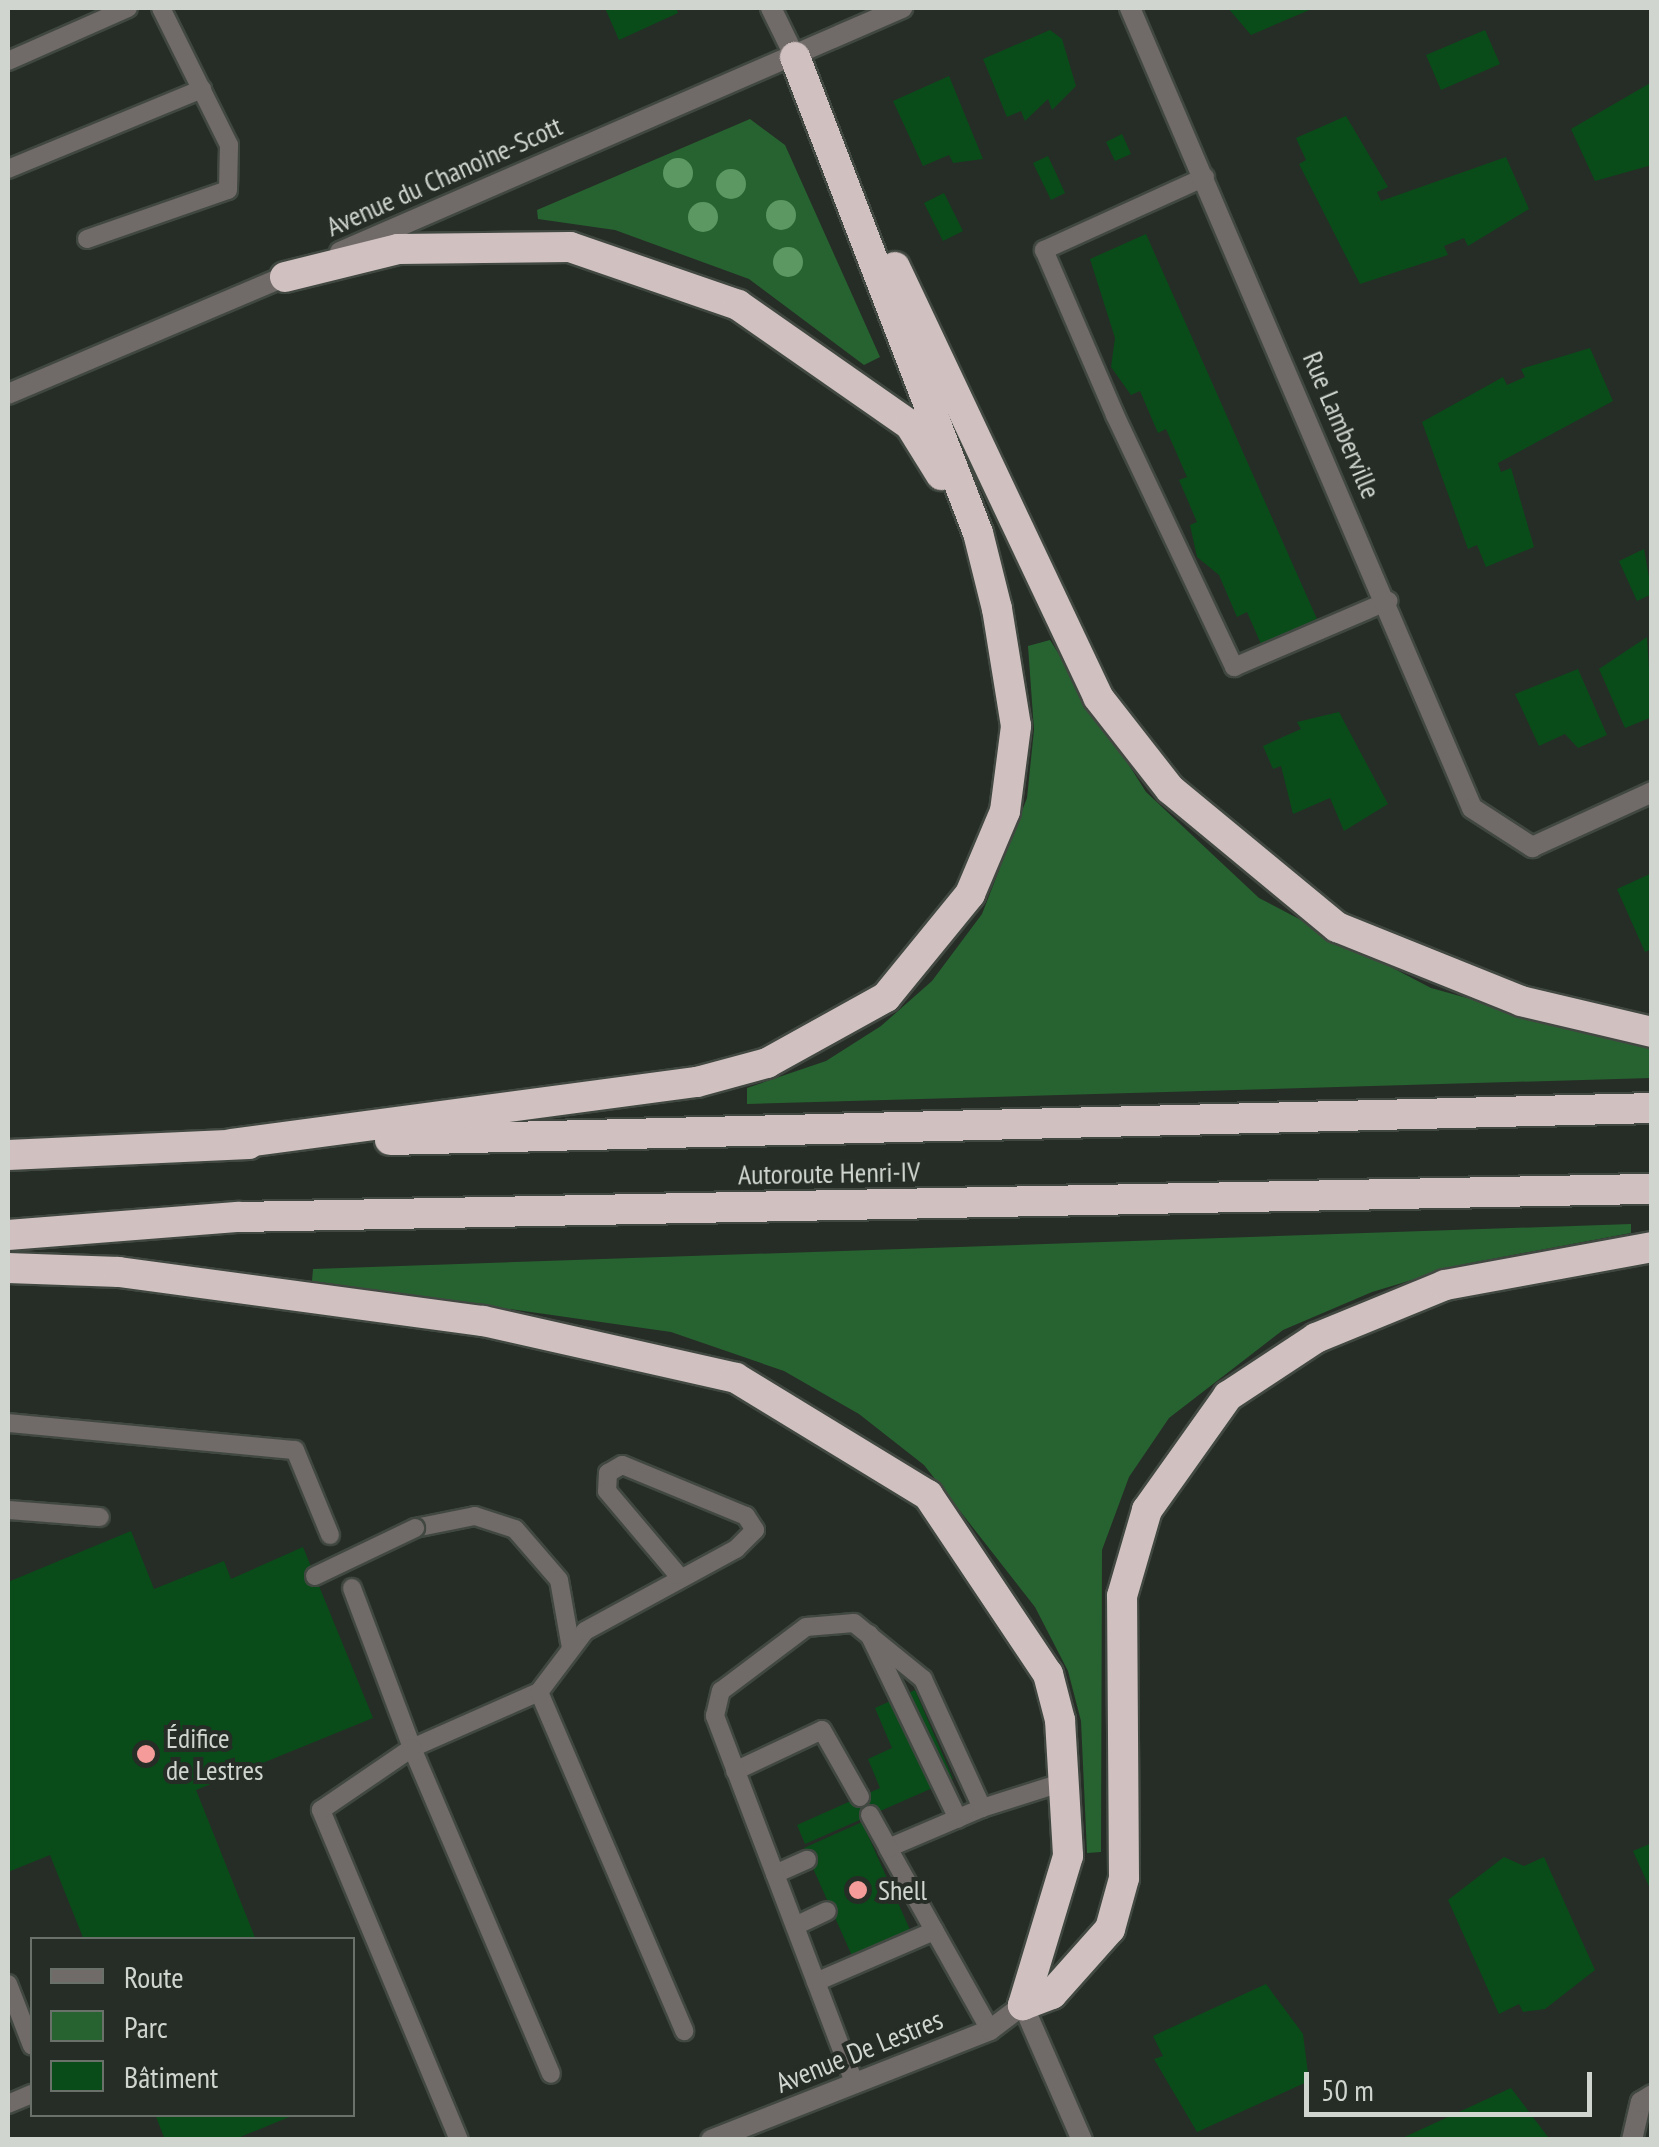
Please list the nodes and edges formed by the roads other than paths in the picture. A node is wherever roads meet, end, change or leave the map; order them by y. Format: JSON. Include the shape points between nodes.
{"nodes":[{"id":1,"x":128,"y":8,"type":"edge"},
{"id":2,"x":161,"y":8,"type":"edge"},
{"id":3,"x":770,"y":8,"type":"edge"},
{"id":4,"x":902,"y":8,"type":"edge"},
{"id":5,"x":1130,"y":8,"type":"edge"},
{"id":6,"x":795,"y":56,"type":"junction"},
{"id":7,"x":8,"y":60,"type":"edge"},
{"id":8,"x":202,"y":90,"type":"junction"},
{"id":9,"x":8,"y":169,"type":"edge"},
{"id":10,"x":1205,"y":176,"type":"junction"},
{"id":11,"x":87,"y":239,"type":"dead end"},
{"id":12,"x":285,"y":277,"type":"junction"},
{"id":13,"x":8,"y":394,"type":"edge"},
{"id":14,"x":978,"y":533,"type":"junction"},
{"id":15,"x":1388,"y":601,"type":"junction"},
{"id":16,"x":1652,"y":792,"type":"edge"},
{"id":17,"x":1652,"y":1032,"type":"edge"},
{"id":18,"x":1652,"y":1108,"type":"edge"},
{"id":19,"x":232,"y":1144,"type":"junction"},
{"id":20,"x":8,"y":1155,"type":"edge"},
{"id":21,"x":1652,"y":1189,"type":"edge"},
{"id":22,"x":8,"y":1235,"type":"edge"},
{"id":23,"x":1652,"y":1247,"type":"edge"},
{"id":24,"x":8,"y":1268,"type":"edge"},
{"id":25,"x":8,"y":1423,"type":"edge"},
{"id":26,"x":8,"y":1510,"type":"edge"},
{"id":27,"x":100,"y":1517,"type":"dead end"},
{"id":28,"x":330,"y":1535,"type":"dead end"},
{"id":29,"x":678,"y":1575,"type":"junction"},
{"id":30,"x":316,"y":1576,"type":"dead end"},
{"id":31,"x":352,"y":1588,"type":"dead end"},
{"id":32,"x":868,"y":1632,"type":"junction"},
{"id":33,"x":570,"y":1648,"type":"junction"},
{"id":34,"x":538,"y":1692,"type":"junction"},
{"id":35,"x":412,"y":1748,"type":"junction"},
{"id":36,"x":735,"y":1771,"type":"junction"},
{"id":37,"x":1064,"y":1782,"type":"junction"},
{"id":38,"x":860,"y":1797,"type":"dead end"},
{"id":39,"x":982,"y":1808,"type":"junction"},
{"id":40,"x":958,"y":1818,"type":"junction"},
{"id":41,"x":870,"y":1827,"type":"dead end"},
{"id":42,"x":888,"y":1848,"type":"junction"},
{"id":43,"x":807,"y":1860,"type":"dead end"},
{"id":44,"x":776,"y":1874,"type":"junction"},
{"id":45,"x":902,"y":1874,"type":"junction"},
{"id":46,"x":884,"y":1884,"type":"dead end"},
{"id":47,"x":827,"y":1910,"type":"dead end"},
{"id":48,"x":795,"y":1926,"type":"junction"},
{"id":49,"x":934,"y":1931,"type":"junction"},
{"id":50,"x":816,"y":1982,"type":"junction"},
{"id":51,"x":8,"y":1984,"type":"edge"},
{"id":52,"x":1022,"y":2005,"type":"junction"},
{"id":53,"x":990,"y":2030,"type":"junction"},
{"id":54,"x":684,"y":2031,"type":"dead end"},
{"id":55,"x":30,"y":2041,"type":"edge"},
{"id":56,"x":551,"y":2074,"type":"dead end"},
{"id":57,"x":854,"y":2082,"type":"junction"},
{"id":58,"x":1652,"y":2095,"type":"edge"},
{"id":59,"x":459,"y":2140,"type":"edge"},
{"id":60,"x":711,"y":2140,"type":"edge"},
{"id":61,"x":1082,"y":2140,"type":"edge"},
{"id":62,"x":1632,"y":2140,"type":"edge"}],
"edges":[{"from":1,"to":7,"type":"lane"},
{"from":2,"to":8,"type":"lane"},
{"from":3,"to":6,"type":"street"},
{"from":4,"to":6,"type":"street","name":"Avenue du Chanoine-Scott"},
{"from":5,"to":10,"type":"street","name":"Rue Lamberville"},
{"from":6,"to":12,"type":"street","name":"Avenue du Chanoine-Scott"},
{"from":6,"to":14,"type":"highway"},
{"from":6,"to":17,"type":"highway","via":[[1098,697],[1170,789],[1337,927],[1521,1001]]},
{"from":8,"to":9,"type":"lane"},
{"from":8,"to":11,"type":"lane","via":[[229,145],[228,190]]},
{"from":10,"to":15,"type":"street","name":"Rue Lamberville"},
{"from":10,"to":15,"type":"lane","via":[[1044,250],[1114,415],[1234,667]]},
{"from":12,"to":13,"type":"street","name":"Avenue du Chanoine-Scott"},
{"from":12,"to":14,"type":"highway","via":[[398,249],[570,247],[738,306],[910,425]]},
{"from":14,"to":19,"type":"highway","via":[[1016,726],[1005,811],[970,894],[886,996],[826,1037],[697,1082]]},
{"from":15,"to":16,"type":"street","name":"Rue Lamberville","via":[[1472,808],[1523,847]]},
{"from":18,"to":19,"type":"highway","name":"Autoroute Henri-IV"},
{"from":19,"to":20,"type":"highway","name":"Autoroute Henri-IV"},
{"from":21,"to":22,"type":"highway","name":"Autoroute Henri-IV","via":[[240,1216]]},
{"from":23,"to":52,"type":"highway","via":[[1445,1285],[1316,1338],[1228,1396],[1147,1510],[1122,1596],[1124,1878],[1110,1930],[1052,1994]]},
{"from":24,"to":37,"type":"highway","via":[[118,1272],[482,1321],[736,1378],[928,1495],[1048,1674]]},
{"from":25,"to":28,"type":"lane","via":[[296,1450]]},
{"from":26,"to":27,"type":"lane"},
{"from":29,"to":29,"type":"lane","via":[[736,1549],[755,1530],[746,1516],[622,1465],[608,1473],[607,1491]]},
{"from":29,"to":33,"type":"lane"},
{"from":30,"to":33,"type":"lane","bridge":true,"via":[[414,1528],[475,1516],[515,1529],[559,1580]]},
{"from":31,"to":35,"type":"lane"},
{"from":32,"to":36,"type":"lane","via":[[854,1623],[806,1627],[721,1690],[714,1716]]},
{"from":32,"to":39,"type":"lane","via":[[923,1679]]},
{"from":32,"to":40,"type":"lane"},
{"from":33,"to":34,"type":"lane"},
{"from":34,"to":35,"type":"lane"},
{"from":34,"to":54,"type":"lane"},
{"from":35,"to":56,"type":"lane"},
{"from":35,"to":59,"type":"lane","via":[[321,1810]]},
{"from":36,"to":38,"type":"lane","via":[[822,1730]]},
{"from":36,"to":44,"type":"lane"},
{"from":37,"to":39,"type":"lane"},
{"from":37,"to":52,"type":"highway","via":[[1068,1856]]},
{"from":39,"to":40,"type":"lane"},
{"from":40,"to":42,"type":"lane"},
{"from":41,"to":42,"type":"lane"},
{"from":42,"to":45,"type":"lane"},
{"from":43,"to":44,"type":"lane"},
{"from":44,"to":48,"type":"lane"},
{"from":45,"to":46,"type":"lane"},
{"from":45,"to":49,"type":"lane"},
{"from":47,"to":48,"type":"lane"},
{"from":48,"to":50,"type":"lane"},
{"from":49,"to":50,"type":"lane"},
{"from":49,"to":53,"type":"lane"},
{"from":50,"to":57,"type":"lane"},
{"from":51,"to":55,"type":"lane"},
{"from":52,"to":53,"type":"street","name":"Avenue De Lestres"},
{"from":52,"to":61,"type":"street"},
{"from":53,"to":57,"type":"street","name":"Avenue De Lestres"},
{"from":57,"to":60,"type":"street","name":"Avenue De Lestres"},
{"from":58,"to":62,"type":"street","via":[[1641,2102]]}]}
